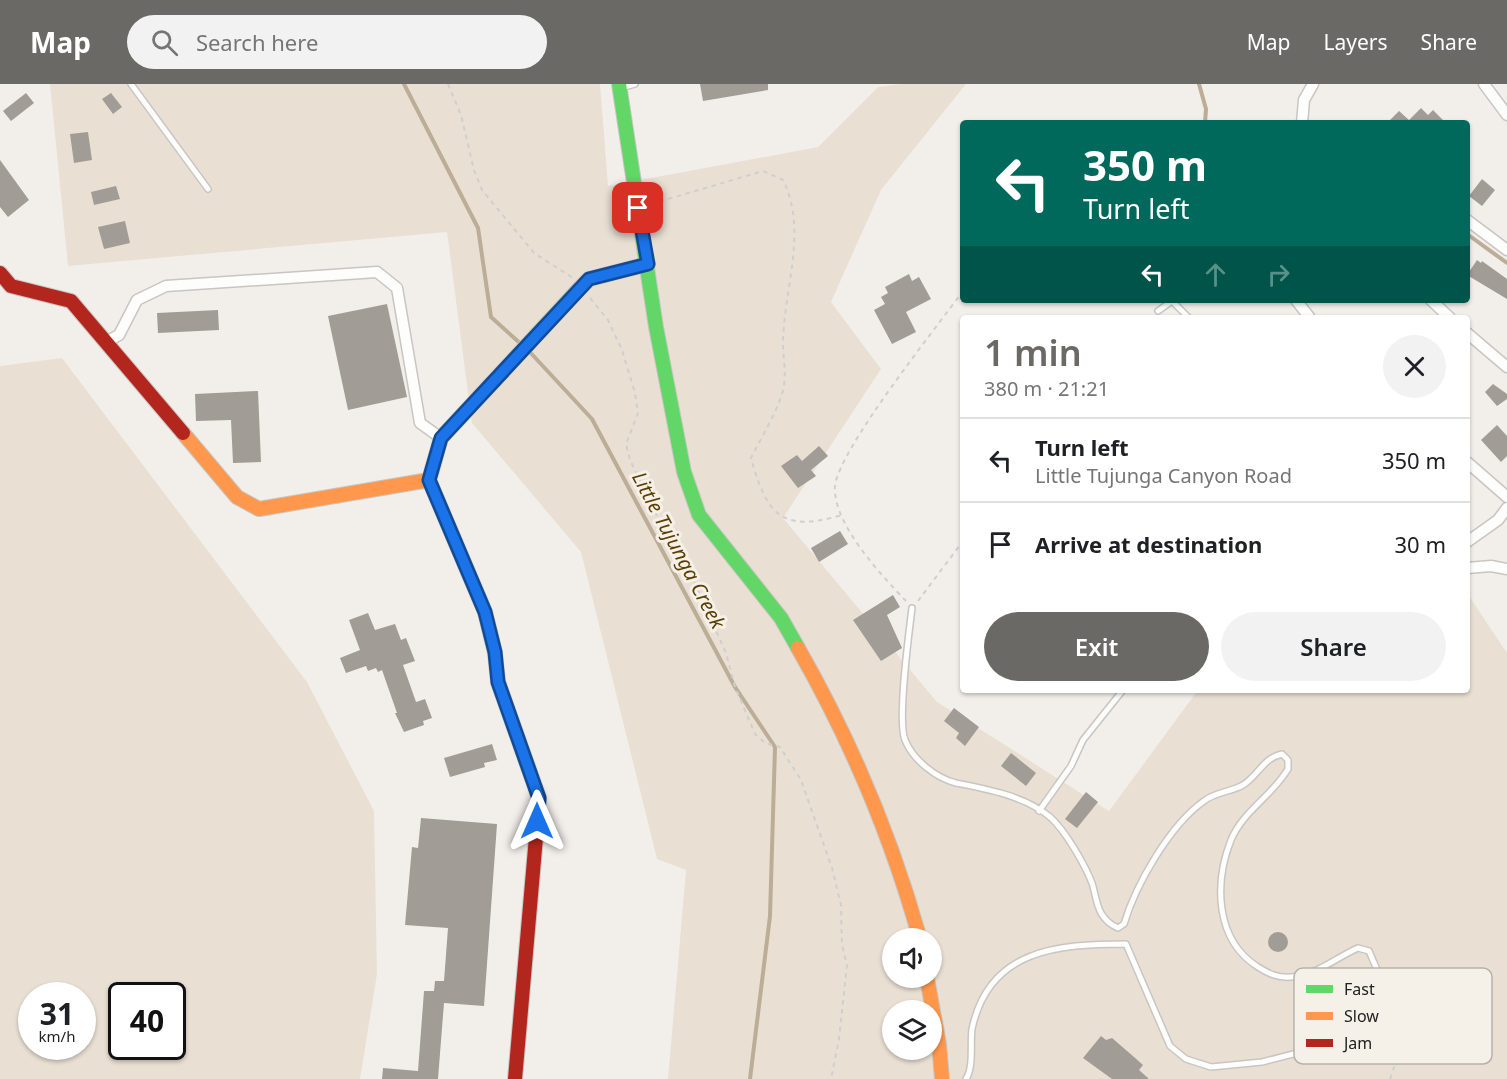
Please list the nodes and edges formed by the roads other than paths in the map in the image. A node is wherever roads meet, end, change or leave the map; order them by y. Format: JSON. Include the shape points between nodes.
{"nodes":[{"id":1,"x":131,"y":84,"type":"edge"},
{"id":2,"x":635,"y":84,"type":"edge"},
{"id":3,"x":1313,"y":84,"type":"edge"},
{"id":4,"x":1484,"y":84,"type":"edge"},
{"id":5,"x":619,"y":86,"type":"edge"},
{"id":6,"x":1507,"y":115,"type":"edge"},
{"id":7,"x":1302,"y":120,"type":"edge"},
{"id":8,"x":208,"y":189,"type":"dead end"},
{"id":9,"x":1470,"y":222,"type":"edge"},
{"id":10,"x":1507,"y":250,"type":"edge"},
{"id":11,"x":648,"y":264,"type":"junction"},
{"id":12,"x":0,"y":273,"type":"edge"},
{"id":13,"x":1169,"y":303,"type":"edge"},
{"id":14,"x":1174,"y":303,"type":"edge"},
{"id":15,"x":1298,"y":303,"type":"edge"},
{"id":16,"x":1434,"y":303,"type":"edge"},
{"id":17,"x":1158,"y":311,"type":"dead end"},
{"id":18,"x":1186,"y":315,"type":"edge"},
{"id":19,"x":1308,"y":315,"type":"edge"},
{"id":20,"x":1447,"y":315,"type":"edge"},
{"id":21,"x":1470,"y":336,"type":"edge"},
{"id":22,"x":106,"y":342,"type":"junction"},
{"id":23,"x":1507,"y":367,"type":"edge"},
{"id":24,"x":441,"y":438,"type":"junction"},
{"id":25,"x":1470,"y":465,"type":"edge"},
{"id":26,"x":429,"y":480,"type":"junction"},
{"id":27,"x":1507,"y":497,"type":"edge"},
{"id":28,"x":1507,"y":508,"type":"edge"},
{"id":29,"x":1470,"y":540,"type":"edge"},
{"id":30,"x":1470,"y":568,"type":"edge"},
{"id":31,"x":1507,"y":569,"type":"edge"},
{"id":32,"x":912,"y":608,"type":"road end"},
{"id":33,"x":1121,"y":693,"type":"edge"},
{"id":34,"x":1039,"y":811,"type":"junction"},
{"id":35,"x":917,"y":928,"type":"edge"},
{"id":36,"x":1320,"y":968,"type":"edge"},
{"id":37,"x":1376,"y":968,"type":"edge"},
{"id":38,"x":1294,"y":978,"type":"edge"},
{"id":39,"x":929,"y":988,"type":"edge"},
{"id":40,"x":1294,"y":1054,"type":"edge"},
{"id":41,"x":515,"y":1079,"type":"edge"},
{"id":42,"x":942,"y":1079,"type":"edge"},
{"id":43,"x":966,"y":1079,"type":"edge"}],
"edges":[{"from":1,"to":8,"type":"lane"},
{"from":2,"to":5,"type":"lane"},
{"from":3,"to":7,"type":"street","via":[[1304,100]]},
{"from":4,"to":6,"type":"street"},
{"from":5,"to":11,"type":"street"},
{"from":9,"to":10,"type":"street"},
{"from":11,"to":24,"type":"street","via":[[589,279]]},
{"from":11,"to":35,"type":"street","via":[[684,471],[699,515],[781,618],[814,676],[879,817]]},
{"from":12,"to":22,"type":"street","via":[[11,286],[71,301]]},
{"from":13,"to":17,"type":"lane"},
{"from":14,"to":18,"type":"lane"},
{"from":15,"to":19,"type":"street"},
{"from":16,"to":20,"type":"street"},
{"from":21,"to":23,"type":"street"},
{"from":22,"to":24,"type":"street","via":[[119,335],[137,300],[166,286],[377,272],[397,288],[420,423]]},
{"from":22,"to":26,"type":"street","via":[[237,497],[259,509]]},
{"from":24,"to":26,"type":"street"},
{"from":25,"to":27,"type":"street"},
{"from":26,"to":41,"type":"street","via":[[485,612],[498,682],[539,798]]},
{"from":28,"to":29,"type":"street","via":[[1498,520]]},
{"from":30,"to":31,"type":"street"},
{"from":32,"to":34,"type":"lane","via":[[903,715],[905,740],[926,769],[954,782],[983,786]]},
{"from":33,"to":34,"type":"lane","via":[[1083,740],[1071,766]]},
{"from":34,"to":38,"type":"lane","via":[[1050,817],[1073,848],[1091,881],[1101,914],[1118,928],[1124,924],[1147,872],[1185,819],[1205,800],[1243,785],[1271,756],[1282,754],[1288,760],[1288,770],[1238,825],[1225,860],[1220,902],[1228,936],[1245,959],[1274,976]]},
{"from":36,"to":37,"type":"lane","via":[[1358,948],[1369,951]]},
{"from":39,"to":42,"type":"street"},
{"from":40,"to":43,"type":"lane","via":[[1262,1062],[1211,1067],[1186,1059],[1170,1046],[1126,944],[1073,945],[1036,952],[1010,965],[993,981],[973,1029]]}]}
